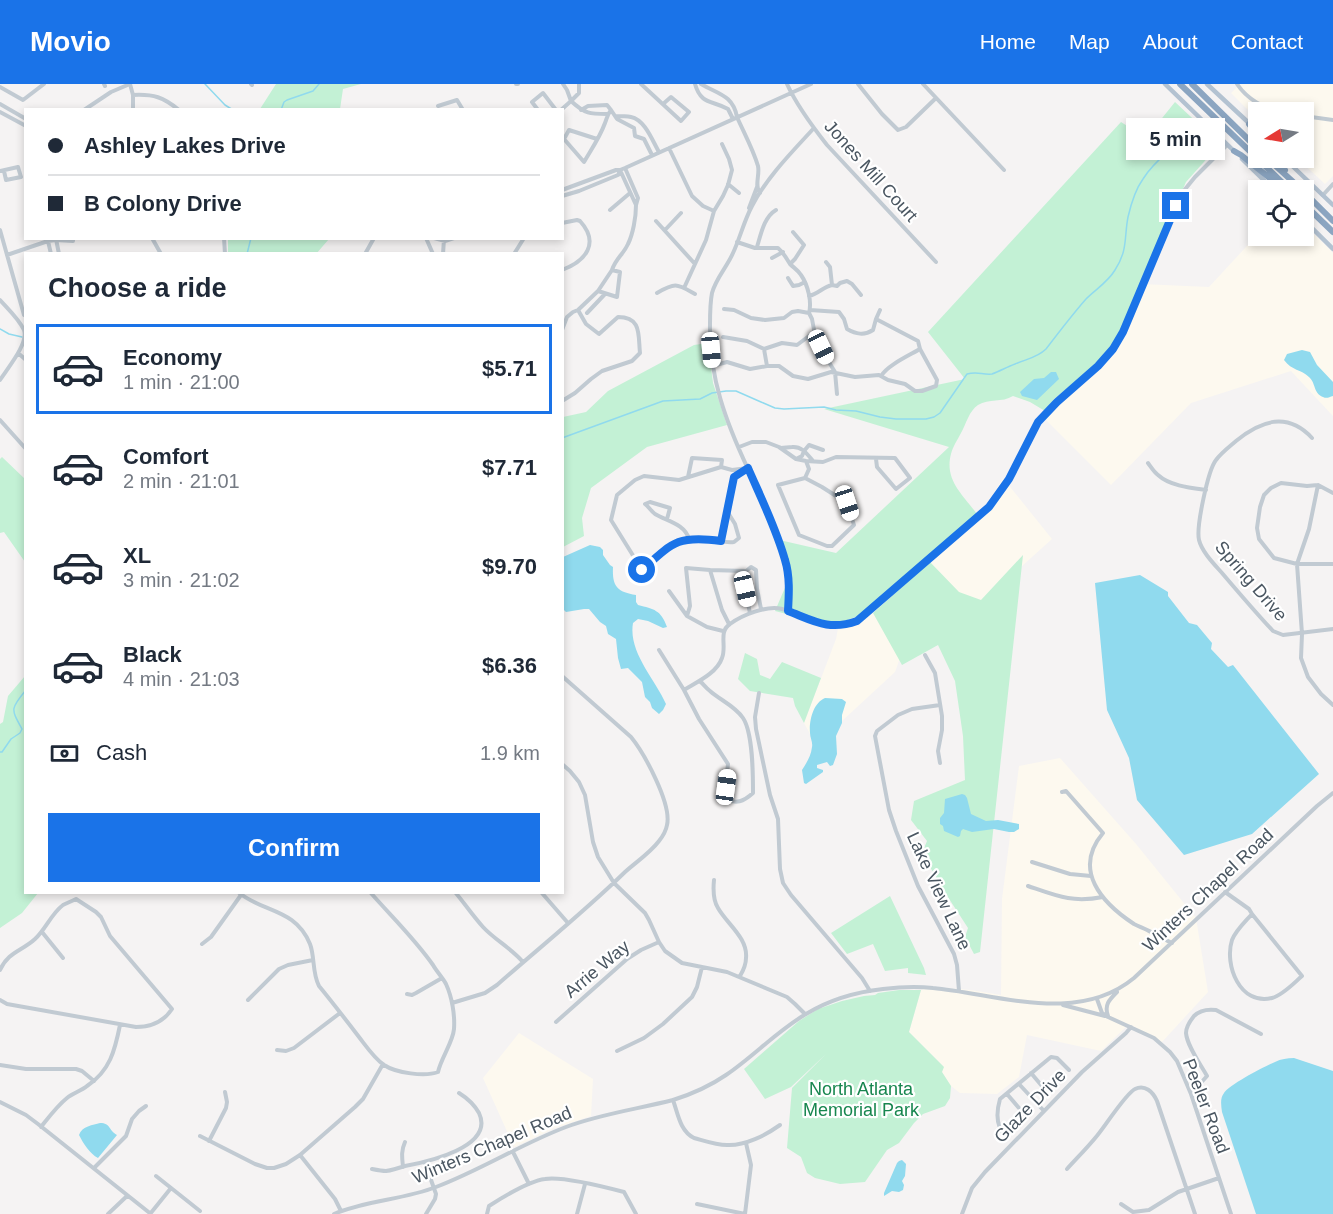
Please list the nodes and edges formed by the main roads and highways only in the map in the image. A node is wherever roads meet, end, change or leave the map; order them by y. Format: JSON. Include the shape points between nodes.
{"nodes":[{"id":1,"x":1165,"y":84,"type":"edge"},
{"id":2,"x":1180,"y":84,"type":"edge"},
{"id":3,"x":1192,"y":84,"type":"edge"},
{"id":4,"x":1207,"y":84,"type":"edge"},
{"id":5,"x":1248,"y":122,"type":"edge"},
{"id":6,"x":1248,"y":139,"type":"edge"},
{"id":7,"x":1234,"y":151,"type":"junction"},
{"id":8,"x":1278,"y":168,"type":"edge"},
{"id":9,"x":1295,"y":168,"type":"edge"},
{"id":10,"x":1264,"y":180,"type":"edge"},
{"id":11,"x":1275,"y":180,"type":"edge"},
{"id":12,"x":1278,"y":180,"type":"edge"},
{"id":13,"x":1291,"y":180,"type":"edge"},
{"id":14,"x":1314,"y":202,"type":"edge"},
{"id":15,"x":1333,"y":205,"type":"edge"},
{"id":16,"x":1314,"y":214,"type":"edge"},
{"id":17,"x":1333,"y":221,"type":"edge"},
{"id":18,"x":1314,"y":230,"type":"edge"},
{"id":19,"x":1333,"y":232,"type":"edge"},
{"id":20,"x":1333,"y":249,"type":"edge"}],
"edges":[{"from":1,"to":7,"type":"main road"},
{"from":2,"to":12,"type":"highway"},
{"from":3,"to":6,"type":"highway"},
{"from":4,"to":5,"type":"main road"},
{"from":7,"to":10,"type":"main road"},
{"from":7,"to":11,"type":"highway"},
{"from":8,"to":13,"type":"highway"},
{"from":9,"to":15,"type":"main road"},
{"from":14,"to":17,"type":"highway"},
{"from":16,"to":19,"type":"highway"},
{"from":18,"to":20,"type":"main road"}]}
